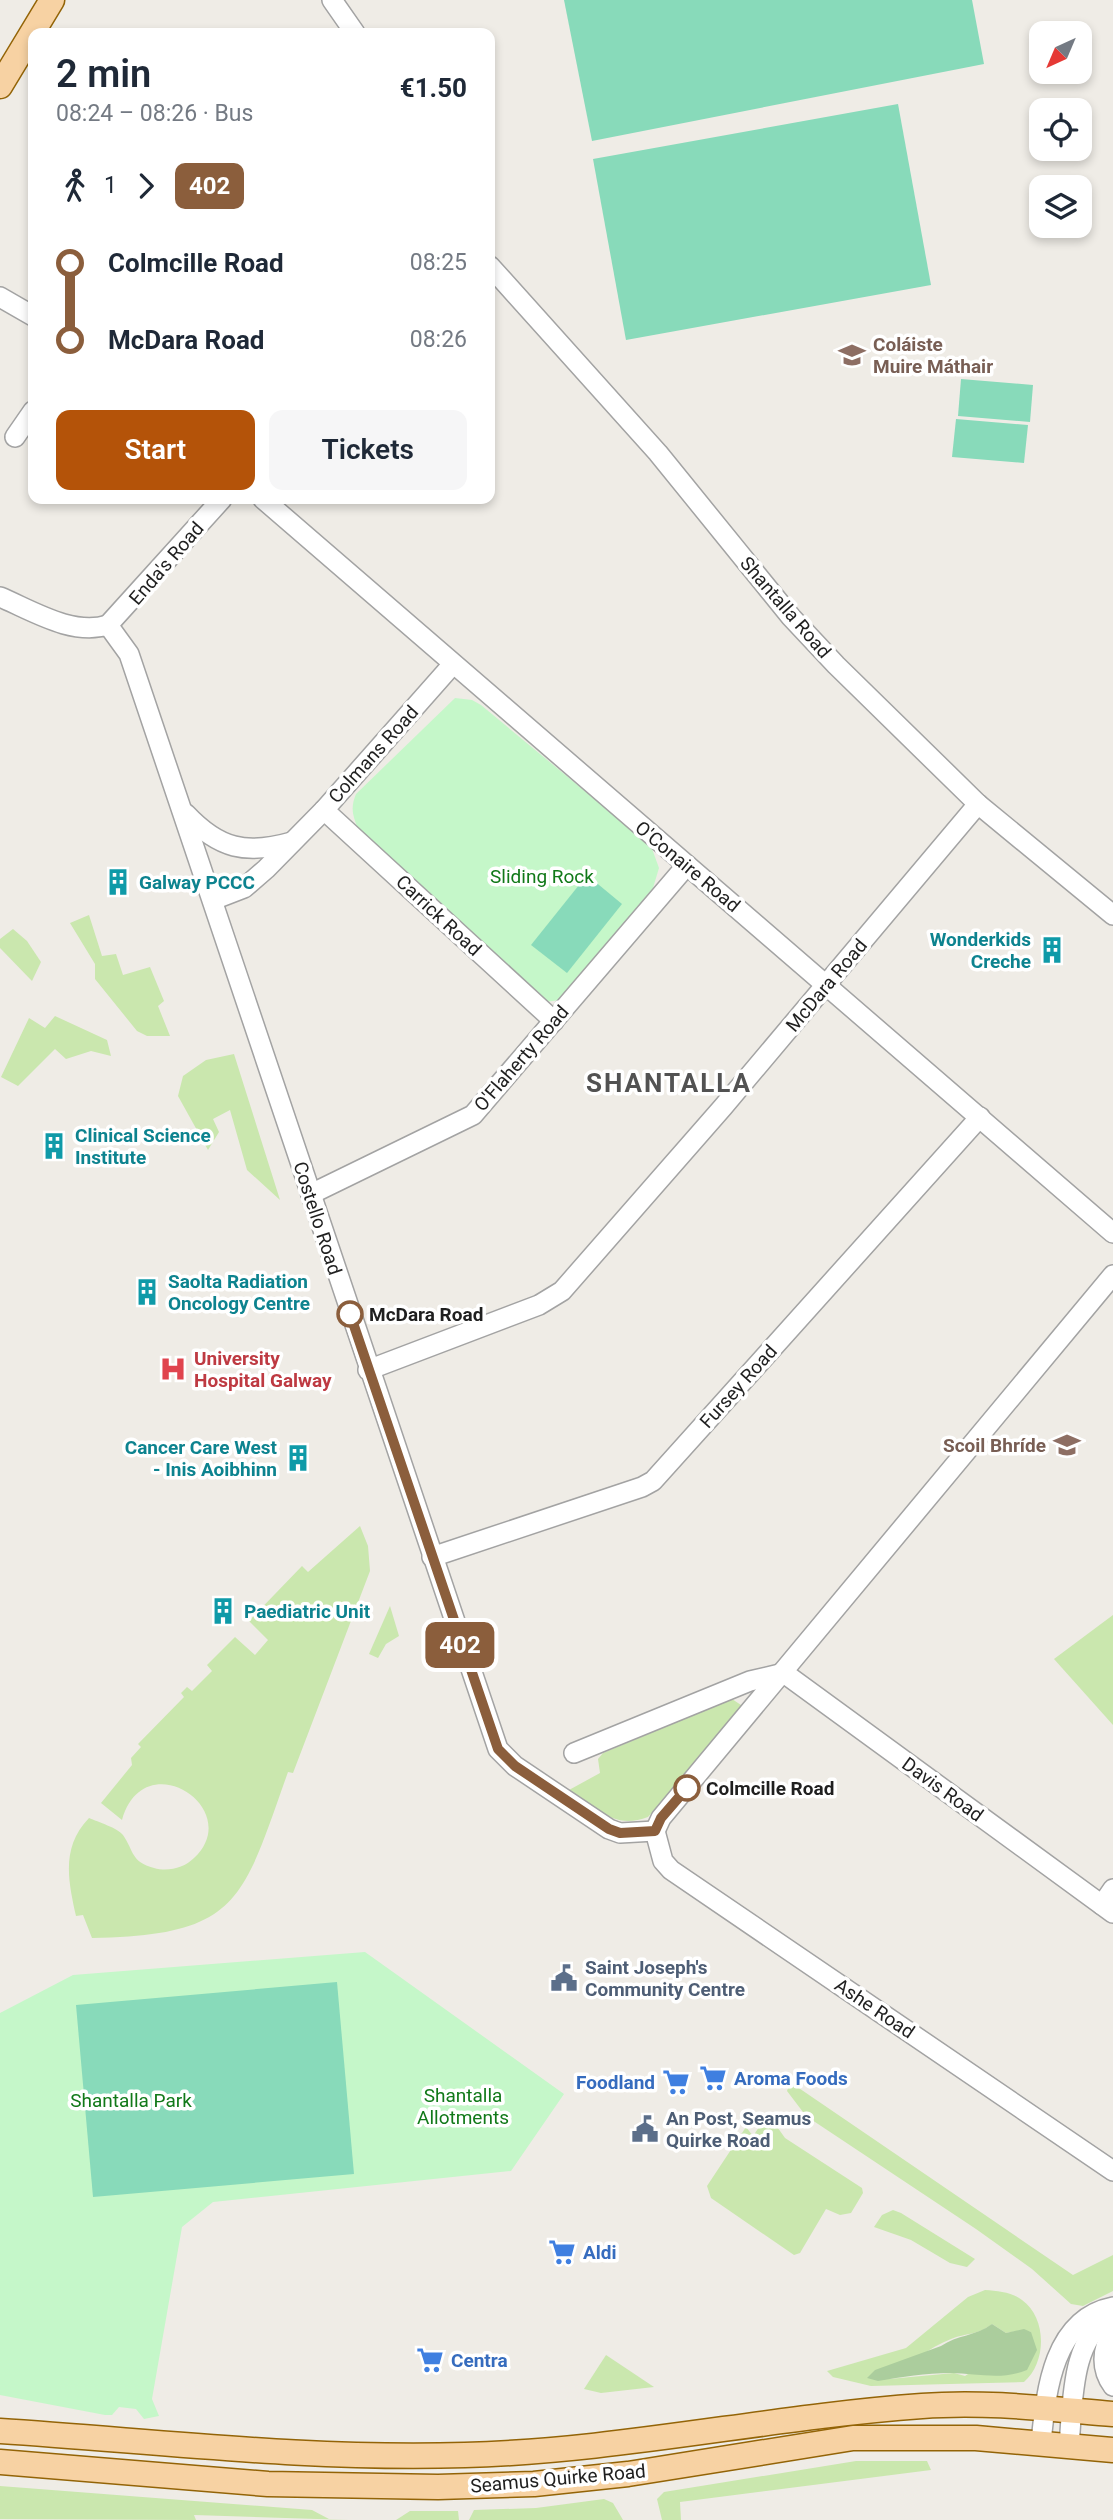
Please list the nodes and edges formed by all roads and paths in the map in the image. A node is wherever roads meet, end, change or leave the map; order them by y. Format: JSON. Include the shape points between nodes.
{"nodes":[{"id":1,"x":52,"y":0,"type":"edge"},
{"id":2,"x":332,"y":0,"type":"edge"},
{"id":3,"x":35,"y":28,"type":"edge"},
{"id":4,"x":352,"y":28,"type":"edge"},
{"id":5,"x":28,"y":40,"type":"edge"},
{"id":6,"x":0,"y":86,"type":"edge"},
{"id":7,"x":495,"y":272,"type":"edge"},
{"id":8,"x":0,"y":297,"type":"edge"},
{"id":9,"x":28,"y":313,"type":"edge"},
{"id":10,"x":28,"y":418,"type":"edge"},
{"id":11,"x":15,"y":437,"type":"dead end"},
{"id":12,"x":217,"y":504,"type":"edge"},
{"id":13,"x":268,"y":504,"type":"edge"},
{"id":14,"x":0,"y":597,"type":"edge"},
{"id":15,"x":108,"y":625,"type":"junction"},
{"id":16,"x":453,"y":664,"type":"junction"},
{"id":17,"x":978,"y":804,"type":"junction"},
{"id":18,"x":324,"y":810,"type":"junction"},
{"id":19,"x":183,"y":811,"type":"junction"},
{"id":20,"x":292,"y":842,"type":"junction"},
{"id":21,"x":687,"y":865,"type":"junction"},
{"id":22,"x":212,"y":900,"type":"junction"},
{"id":23,"x":1113,"y":915,"type":"edge"},
{"id":24,"x":828,"y":984,"type":"junction"},
{"id":25,"x":554,"y":1021,"type":"junction"},
{"id":26,"x":980,"y":1117,"type":"junction"},
{"id":27,"x":310,"y":1194,"type":"junction"},
{"id":28,"x":1113,"y":1233,"type":"edge"},
{"id":29,"x":1113,"y":1276,"type":"edge"},
{"id":30,"x":368,"y":1370,"type":"junction"},
{"id":31,"x":432,"y":1557,"type":"junction"},
{"id":32,"x":784,"y":1673,"type":"junction"},
{"id":33,"x":574,"y":1753,"type":"dead end"},
{"id":34,"x":655,"y":1831,"type":"junction"},
{"id":35,"x":1109,"y":1903,"type":"edge"},
{"id":36,"x":1113,"y":2171,"type":"edge"},
{"id":37,"x":1113,"y":2307,"type":"edge"},
{"id":38,"x":1113,"y":2315,"type":"edge"},
{"id":39,"x":1113,"y":2333,"type":"edge"},
{"id":40,"x":1113,"y":2386,"type":"edge"},
{"id":41,"x":1044,"y":2409,"type":"junction"},
{"id":42,"x":1072,"y":2411,"type":"junction"},
{"id":43,"x":1113,"y":2414,"type":"edge"},
{"id":44,"x":0,"y":2431,"type":"edge"},
{"id":45,"x":1041,"y":2442,"type":"junction"},
{"id":46,"x":1069,"y":2445,"type":"junction"},
{"id":47,"x":1113,"y":2450,"type":"edge"},
{"id":48,"x":0,"y":2462,"type":"edge"}],
"edges":[{"from":1,"to":3,"type":"main road"},
{"from":2,"to":4,"type":"street"},
{"from":5,"to":6,"type":"main road"},
{"from":7,"to":17,"type":"street","name":"Shantalla Road","via":[[657,453],[791,617]]},
{"from":8,"to":9,"type":"street"},
{"from":10,"to":11,"type":"street"},
{"from":12,"to":15,"type":"street","name":"Enda's Road"},
{"from":13,"to":16,"type":"street","name":"O'Conaire Road"},
{"from":14,"to":15,"type":"street","via":[[69,625],[86,629]]},
{"from":15,"to":19,"type":"street","name":"Costello Road","via":[[129,654]]},
{"from":16,"to":18,"type":"street","name":"Colmans Road"},
{"from":16,"to":21,"type":"street","name":"O'Conaire Road"},
{"from":17,"to":23,"type":"street","name":"Shantalla Road"},
{"from":17,"to":24,"type":"street","name":"McDara Road"},
{"from":18,"to":20,"type":"street","name":"Colmans Road"},
{"from":18,"to":25,"type":"street","name":"Carrick Road"},
{"from":19,"to":20,"type":"street","via":[[219,843],[245,849]]},
{"from":19,"to":22,"type":"street","name":"Costello Road"},
{"from":20,"to":22,"type":"street","name":"Colmans Road","via":[[244,887]]},
{"from":21,"to":24,"type":"street","name":"O'Conaire Road"},
{"from":21,"to":25,"type":"street","name":"O'Flaherty Road"},
{"from":22,"to":27,"type":"street","name":"Costello Road"},
{"from":24,"to":26,"type":"street","name":"O'Conaire Road"},
{"from":24,"to":30,"type":"street","name":"McDara Road","via":[[562,1291],[540,1305]]},
{"from":25,"to":27,"type":"street","name":"O'Flaherty Road","via":[[473,1115]]},
{"from":26,"to":28,"type":"street","name":"O'Conaire Road"},
{"from":26,"to":31,"type":"street","name":"Fursey Road","via":[[653,1481]]},
{"from":27,"to":30,"type":"street","name":"Costello Road"},
{"from":29,"to":32,"type":"street"},
{"from":30,"to":31,"type":"street","name":"Costello Road"},
{"from":31,"to":34,"type":"street","name":"Costello Road","via":[[498,1749],[515,1766],[609,1829],[620,1833]]},
{"from":32,"to":33,"type":"street","via":[[750,1681]]},
{"from":32,"to":34,"type":"street","via":[[661,1818]]},
{"from":32,"to":35,"type":"street","name":"Davis Road"},
{"from":34,"to":36,"type":"street","name":"Ashe Road","via":[[663,1861],[671,1870]]},
{"from":37,"to":41,"type":"street","via":[[1092,2316],[1061,2348]]},
{"from":38,"to":42,"type":"street","via":[[1087,2342]]},
{"from":39,"to":40,"type":"street","via":[[1104,2353],[1107,2378]]},
{"from":41,"to":42,"type":"main road","name":"Seamus Quirke Road"},
{"from":41,"to":44,"type":"main road","name":"Seamus Quirke Road","via":[[926,2405],[760,2422],[624,2443],[464,2455],[332,2453]]},
{"from":41,"to":45,"type":"street"},
{"from":42,"to":43,"type":"main road","name":"Seamus Quirke Road"},
{"from":42,"to":46,"type":"street"},
{"from":45,"to":46,"type":"main road","name":"Seamus Quirke Road"},
{"from":45,"to":48,"type":"main road","name":"Seamus Quirke Road","via":[[853,2438],[628,2474],[480,2486],[268,2484]]},
{"from":46,"to":47,"type":"main road","name":"Seamus Quirke Road"}]}
